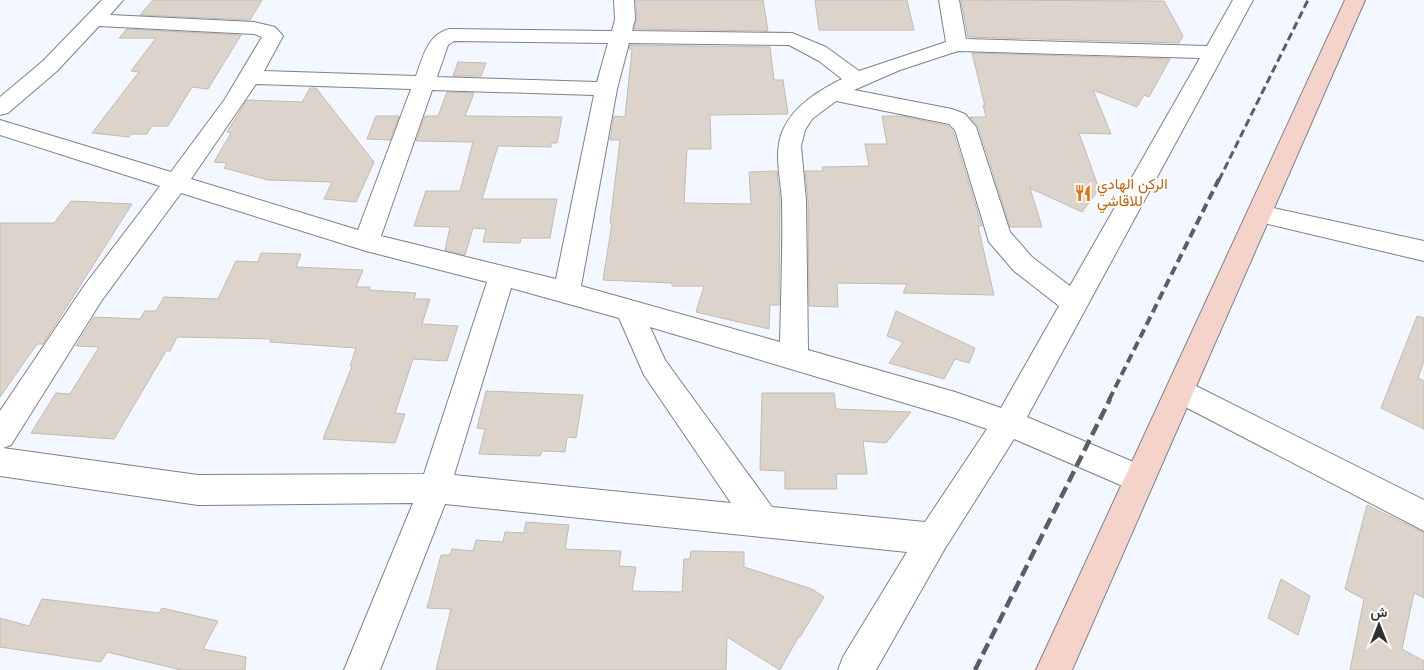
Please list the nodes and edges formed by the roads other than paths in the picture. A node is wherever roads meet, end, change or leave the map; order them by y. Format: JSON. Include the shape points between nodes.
{"nodes":[{"id":1,"x":113,"y":0,"type":"edge"},
{"id":2,"x":135,"y":0,"type":"edge"},
{"id":3,"x":624,"y":0,"type":"edge"},
{"id":4,"x":949,"y":0,"type":"edge"},
{"id":5,"x":1243,"y":0,"type":"edge"},
{"id":6,"x":1355,"y":0,"type":"edge"},
{"id":7,"x":106,"y":21,"type":"junction"},
{"id":8,"x":618,"y":38,"type":"junction"},
{"id":9,"x":957,"y":45,"type":"junction"},
{"id":10,"x":1213,"y":52,"type":"junction"},
{"id":11,"x":252,"y":76,"type":"junction"},
{"id":12,"x":857,"y":81,"type":"junction"},
{"id":13,"x":423,"y":84,"type":"junction"},
{"id":14,"x":606,"y":89,"type":"junction"},
{"id":15,"x":832,"y":93,"type":"junction"},
{"id":16,"x":0,"y":108,"type":"edge"},
{"id":17,"x":0,"y":127,"type":"edge"},
{"id":18,"x":177,"y":182,"type":"junction"},
{"id":19,"x":1260,"y":214,"type":"junction"},
{"id":20,"x":366,"y":242,"type":"junction"},
{"id":21,"x":1424,"y":251,"type":"edge"},
{"id":22,"x":502,"y":275,"type":"junction"},
{"id":23,"x":566,"y":292,"type":"junction"},
{"id":24,"x":1075,"y":304,"type":"junction"},
{"id":25,"x":629,"y":310,"type":"junction"},
{"id":26,"x":794,"y":357,"type":"junction"},
{"id":27,"x":1180,"y":390,"type":"junction"},
{"id":28,"x":1008,"y":423,"type":"junction"},
{"id":29,"x":0,"y":436,"type":"edge"},
{"id":30,"x":0,"y":462,"type":"edge"},
{"id":31,"x":1139,"y":479,"type":"junction"},
{"id":32,"x":435,"y":488,"type":"junction"},
{"id":33,"x":1424,"y":516,"type":"edge"},
{"id":34,"x":763,"y":521,"type":"junction"},
{"id":35,"x":933,"y":539,"type":"junction"},
{"id":36,"x":362,"y":670,"type":"edge"},
{"id":37,"x":856,"y":670,"type":"edge"},
{"id":38,"x":1054,"y":670,"type":"edge"}],
"edges":[{"from":1,"to":7,"type":"street"},
{"from":2,"to":7,"type":"street"},
{"from":3,"to":8,"type":"street","via":[[625,18]]},
{"from":4,"to":9,"type":"street"},
{"from":5,"to":10,"type":"street"},
{"from":6,"to":19,"type":"street"},
{"from":7,"to":11,"type":"street","via":[[268,31],[273,36]]},
{"from":7,"to":16,"type":"street"},
{"from":8,"to":12,"type":"street","via":[[792,39],[817,49]]},
{"from":8,"to":13,"type":"street","via":[[449,35],[439,42]]},
{"from":8,"to":14,"type":"street"},
{"from":9,"to":10,"type":"street"},
{"from":9,"to":12,"type":"street","via":[[920,55]]},
{"from":10,"to":24,"type":"street"},
{"from":11,"to":13,"type":"street"},
{"from":11,"to":18,"type":"street"},
{"from":12,"to":15,"type":"street"},
{"from":13,"to":14,"type":"street"},
{"from":13,"to":20,"type":"street"},
{"from":14,"to":23,"type":"street"},
{"from":15,"to":24,"type":"street","via":[[957,119],[965,127],[998,234],[1006,248]]},
{"from":15,"to":26,"type":"street","via":[[803,116],[794,128],[791,144]]},
{"from":17,"to":18,"type":"street"},
{"from":18,"to":20,"type":"street"},
{"from":18,"to":29,"type":"street","via":[[93,293]]},
{"from":19,"to":21,"type":"street"},
{"from":19,"to":27,"type":"street"},
{"from":20,"to":22,"type":"street"},
{"from":22,"to":23,"type":"street"},
{"from":22,"to":32,"type":"street"},
{"from":23,"to":25,"type":"street"},
{"from":24,"to":28,"type":"street"},
{"from":25,"to":26,"type":"street"},
{"from":25,"to":34,"type":"street","via":[[654,367]]},
{"from":26,"to":28,"type":"street"},
{"from":27,"to":31,"type":"street"},
{"from":27,"to":33,"type":"street"},
{"from":28,"to":31,"type":"street","via":[[1083,452]]},
{"from":28,"to":35,"type":"street"},
{"from":30,"to":32,"type":"street","via":[[198,490]]},
{"from":31,"to":38,"type":"street"},
{"from":32,"to":34,"type":"street"},
{"from":32,"to":36,"type":"street"},
{"from":34,"to":35,"type":"street"},
{"from":35,"to":37,"type":"street"}]}
